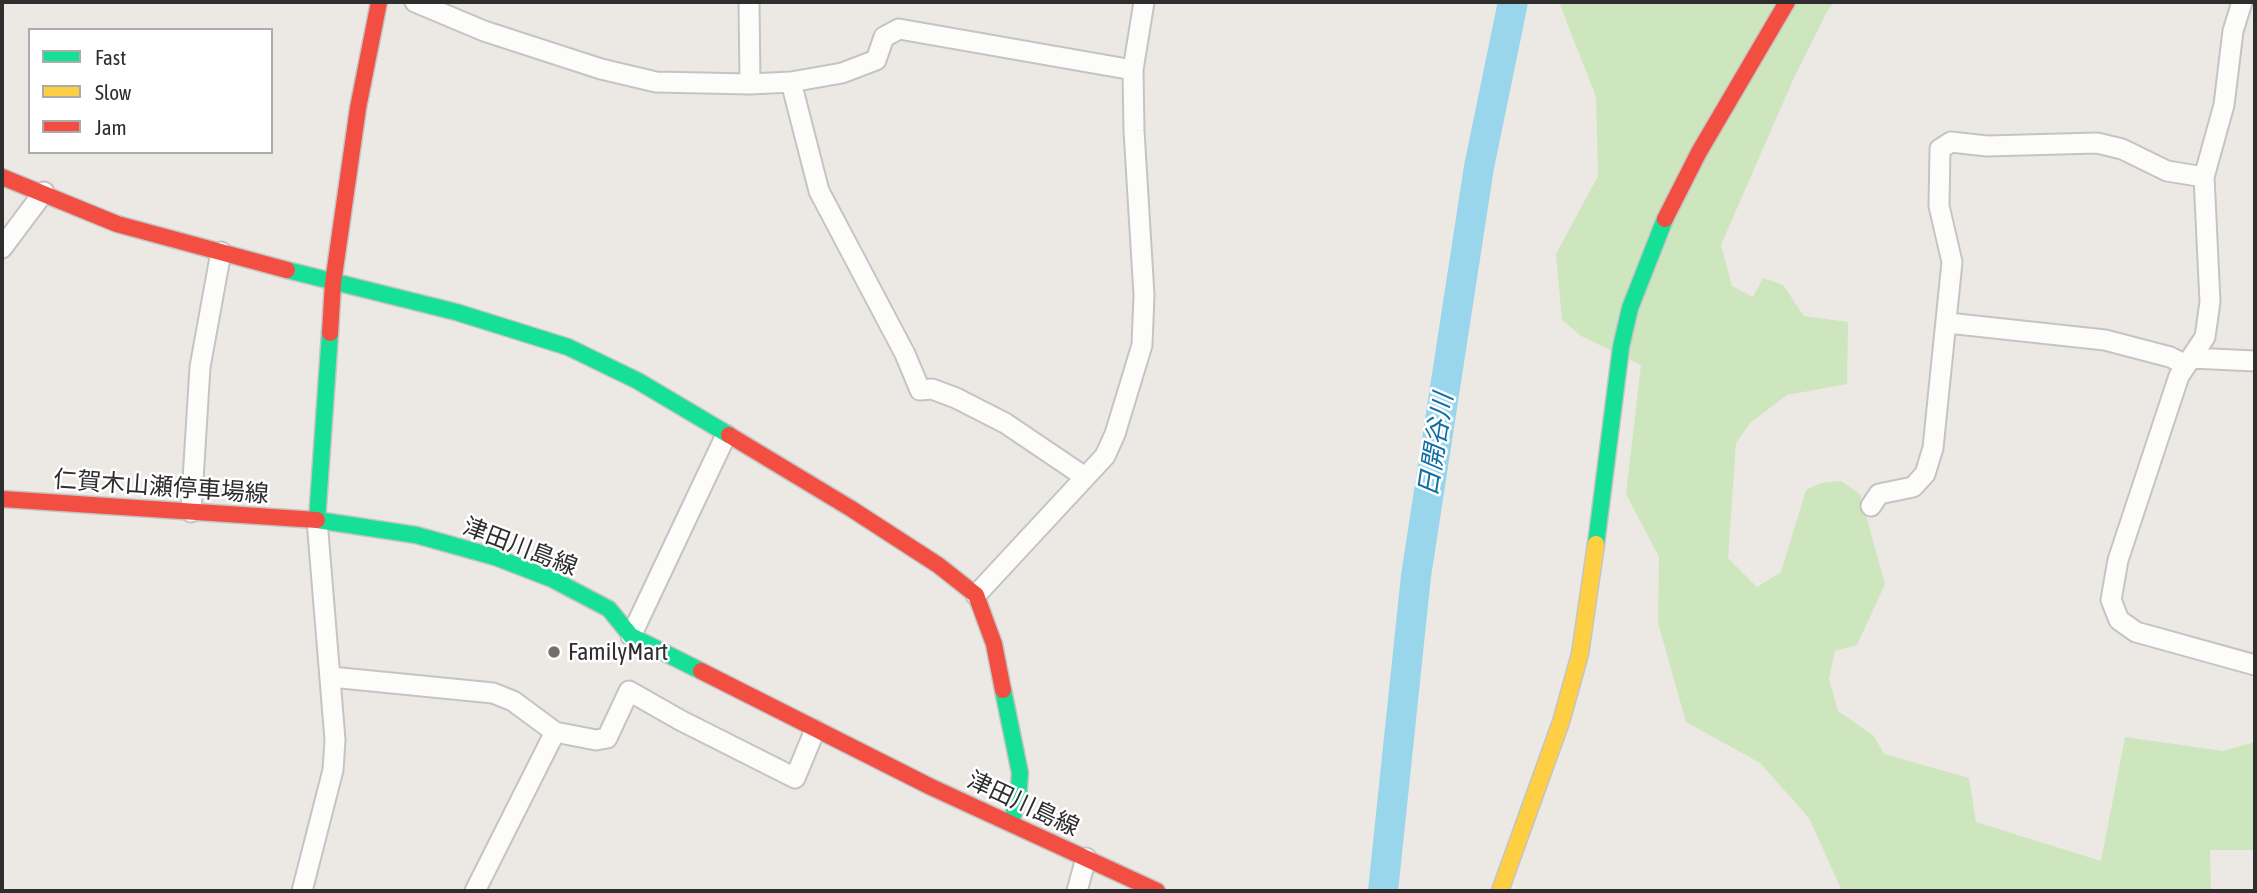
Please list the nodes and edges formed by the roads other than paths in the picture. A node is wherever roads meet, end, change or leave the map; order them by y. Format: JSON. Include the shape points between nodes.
{"nodes":[{"id":1,"x":379,"y":2,"type":"edge"},
{"id":2,"x":415,"y":2,"type":"edge"},
{"id":3,"x":749,"y":2,"type":"edge"},
{"id":4,"x":1144,"y":2,"type":"edge"},
{"id":5,"x":1787,"y":2,"type":"edge"},
{"id":6,"x":2242,"y":2,"type":"edge"},
{"id":7,"x":1133,"y":70,"type":"junction"},
{"id":8,"x":791,"y":82,"type":"junction"},
{"id":9,"x":750,"y":84,"type":"junction"},
{"id":10,"x":2,"y":177,"type":"edge"},
{"id":11,"x":2204,"y":177,"type":"junction"},
{"id":12,"x":44,"y":192,"type":"junction"},
{"id":13,"x":2,"y":248,"type":"edge"},
{"id":14,"x":221,"y":252,"type":"junction"},
{"id":15,"x":333,"y":283,"type":"junction"},
{"id":16,"x":1948,"y":323,"type":"junction"},
{"id":17,"x":2255,"y":361,"type":"edge"},
{"id":18,"x":2188,"y":362,"type":"junction"},
{"id":19,"x":726,"y":435,"type":"junction"},
{"id":20,"x":1086,"y":477,"type":"junction"},
{"id":21,"x":2,"y":499,"type":"edge"},
{"id":22,"x":1871,"y":506,"type":"dead end"},
{"id":23,"x":191,"y":512,"type":"junction"},
{"id":24,"x":317,"y":520,"type":"junction"},
{"id":25,"x":976,"y":595,"type":"junction"},
{"id":26,"x":631,"y":636,"type":"junction"},
{"id":27,"x":2255,"y":665,"type":"edge"},
{"id":28,"x":331,"y":677,"type":"junction"},
{"id":29,"x":815,"y":730,"type":"junction"},
{"id":30,"x":555,"y":732,"type":"junction"},
{"id":31,"x":1011,"y":823,"type":"junction"},
{"id":32,"x":1086,"y":858,"type":"junction"},
{"id":33,"x":302,"y":891,"type":"edge"},
{"id":34,"x":475,"y":891,"type":"edge"},
{"id":35,"x":1077,"y":891,"type":"edge"},
{"id":36,"x":1157,"y":891,"type":"edge"},
{"id":37,"x":1500,"y":891,"type":"edge"}],
"edges":[{"from":1,"to":15,"type":"street","via":[[358,108]]},
{"from":2,"to":9,"type":"street","via":[[601,69],[656,82]]},
{"from":3,"to":9,"type":"street"},
{"from":4,"to":7,"type":"street"},
{"from":5,"to":37,"type":"street","via":[[1670,208],[1630,308],[1580,654]]},
{"from":6,"to":11,"type":"street","via":[[2233,31],[2224,105]]},
{"from":7,"to":8,"type":"street","via":[[899,29],[884,37],[876,60],[842,74]]},
{"from":7,"to":20,"type":"street","via":[[1144,295],[1142,345],[1115,434],[1105,456]]},
{"from":8,"to":9,"type":"street"},
{"from":8,"to":20,"type":"street","via":[[819,191],[920,390],[932,389],[956,398],[1005,423]]},
{"from":10,"to":12,"type":"street"},
{"from":11,"to":16,"type":"street","via":[[2167,171],[2122,149],[2097,143],[1987,146],[1951,142],[1940,149],[1939,206],[1952,262]]},
{"from":11,"to":18,"type":"street","via":[[2210,302],[2205,337]]},
{"from":12,"to":13,"type":"street"},
{"from":12,"to":14,"type":"street","via":[[117,224]]},
{"from":14,"to":15,"type":"street"},
{"from":14,"to":23,"type":"street","via":[[200,367]]},
{"from":15,"to":19,"type":"street","via":[[456,312],[568,348],[638,381]]},
{"from":15,"to":24,"type":"street"},
{"from":16,"to":18,"type":"street","via":[[2105,340]]},
{"from":16,"to":22,"type":"street","via":[[1933,448],[1925,474],[1913,487],[1879,494]]},
{"from":17,"to":18,"type":"street"},
{"from":18,"to":27,"type":"street","via":[[2147,464],[2111,600],[2119,621],[2136,632]]},
{"from":19,"to":25,"type":"street","via":[[850,508]]},
{"from":19,"to":26,"type":"street"},
{"from":20,"to":25,"type":"street"},
{"from":21,"to":23,"type":"street","name":"仁賀木山瀬停車場線"},
{"from":23,"to":24,"type":"street","name":"仁賀木山瀬停車場線"},
{"from":24,"to":26,"type":"street","name":"津田川島線","via":[[416,535],[506,562],[552,579],[609,609]]},
{"from":24,"to":28,"type":"street"},
{"from":25,"to":31,"type":"street","via":[[994,644],[1020,773]]},
{"from":26,"to":29,"type":"street","name":"津田川島線"},
{"from":28,"to":30,"type":"street","via":[[493,693],[513,701]]},
{"from":28,"to":33,"type":"street","via":[[333,770]]},
{"from":29,"to":30,"type":"street","via":[[795,778],[629,691],[607,738]]},
{"from":29,"to":31,"type":"street","name":"津田川島線"},
{"from":30,"to":34,"type":"street"},
{"from":31,"to":32,"type":"street","name":"津田川島線"},
{"from":32,"to":35,"type":"street"},
{"from":32,"to":36,"type":"street","name":"津田川島線"}]}
